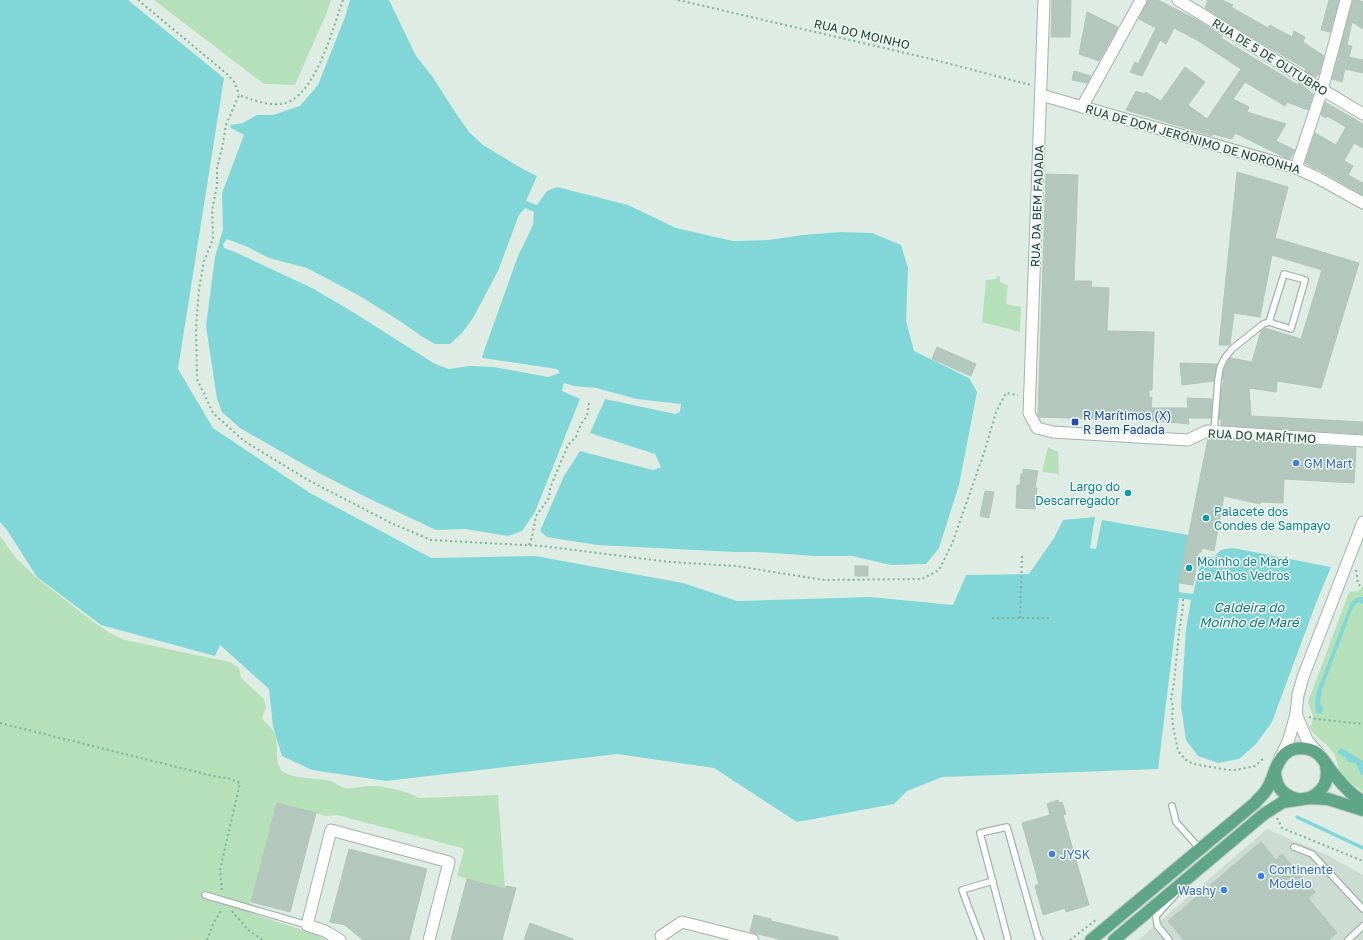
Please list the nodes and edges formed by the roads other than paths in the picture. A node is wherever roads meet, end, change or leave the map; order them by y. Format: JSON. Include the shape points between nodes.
{"nodes":[{"id":1,"x":1044,"y":0,"type":"edge"},
{"id":2,"x":1141,"y":0,"type":"edge"},
{"id":3,"x":1178,"y":0,"type":"edge"},
{"id":4,"x":1346,"y":0,"type":"edge"},
{"id":5,"x":1322,"y":90,"type":"junction"},
{"id":6,"x":1041,"y":91,"type":"junction"},
{"id":7,"x":1082,"y":107,"type":"junction"},
{"id":8,"x":1363,"y":114,"type":"edge"},
{"id":9,"x":1296,"y":168,"type":"junction"},
{"id":10,"x":1363,"y":203,"type":"edge"},
{"id":11,"x":1269,"y":322,"type":"junction"},
{"id":12,"x":1029,"y":413,"type":"joint"},
{"id":13,"x":1214,"y":431,"type":"junction"},
{"id":14,"x":1363,"y":441,"type":"edge"},
{"id":15,"x":1363,"y":522,"type":"edge"},
{"id":16,"x":1296,"y":714,"type":"junction"},
{"id":17,"x":1324,"y":761,"type":"junction"},
{"id":18,"x":1277,"y":766,"type":"junction"},
{"id":19,"x":1306,"y":799,"type":"junction"},
{"id":20,"x":1363,"y":801,"type":"edge"},
{"id":21,"x":1172,"y":806,"type":"dead end"},
{"id":22,"x":1363,"y":810,"type":"edge"},
{"id":23,"x":1294,"y":847,"type":"dead end"},
{"id":24,"x":1200,"y":849,"type":"junction"},
{"id":25,"x":1188,"y":879,"type":"junction"},
{"id":26,"x":993,"y":881,"type":"junction"},
{"id":27,"x":205,"y":895,"type":"dead end"},
{"id":28,"x":1363,"y":909,"type":"edge"},
{"id":29,"x":307,"y":925,"type":"junction"},
{"id":30,"x":1363,"y":926,"type":"edge"},
{"id":31,"x":662,"y":936,"type":"dead end"},
{"id":32,"x":1037,"y":939,"type":"edge"},
{"id":33,"x":1166,"y":939,"type":"edge"},
{"id":34,"x":340,"y":940,"type":"edge"},
{"id":35,"x":429,"y":940,"type":"edge"},
{"id":36,"x":753,"y":940,"type":"edge"},
{"id":37,"x":981,"y":940,"type":"edge"},
{"id":38,"x":1008,"y":940,"type":"edge"},
{"id":39,"x":1091,"y":940,"type":"edge"},
{"id":40,"x":1114,"y":940,"type":"edge"},
{"id":41,"x":1348,"y":940,"type":"edge"}],
"edges":[{"from":1,"to":6,"type":"street","name":"RUA DA BEM FADADA"},
{"from":2,"to":7,"type":"street"},
{"from":3,"to":5,"type":"street","name":"RUA DE 5 DE OUTUBRO"},
{"from":4,"to":5,"type":"street"},
{"from":5,"to":8,"type":"street","name":"RUA DE 5 DE OUTUBRO"},
{"from":5,"to":9,"type":"street"},
{"from":6,"to":7,"type":"street","name":"RUA DE DOM JERÓNIMO DE NORONHA"},
{"from":6,"to":12,"type":"street","name":"RUA DA BEM FADADA"},
{"from":7,"to":9,"type":"street","name":"RUA DE DOM JERÓNIMO DE NORONHA"},
{"from":9,"to":10,"type":"street","name":"RUA DE DOM JERÓNIMO DE NORONHA"},
{"from":11,"to":11,"type":"lane","via":[[1291,329],[1305,280],[1284,274]]},
{"from":11,"to":13,"type":"lane","via":[[1250,332],[1224,359],[1218,380]]},
{"from":12,"to":13,"type":"street","name":"RUA DO MARÍTIMO","via":[[1037,428],[1053,432],[1188,440],[1207,430]]},
{"from":13,"to":14,"type":"street","name":"RUA DO MARÍTIMO"},
{"from":15,"to":16,"type":"street","via":[[1303,677]]},
{"from":16,"to":17,"type":"street","via":[[1307,740]]},
{"from":16,"to":18,"type":"street","via":[[1288,742]]},
{"from":17,"to":18,"type":"main road","via":[[1307,748],[1300,748],[1286,753]]},
{"from":17,"to":19,"type":"main road","via":[[1328,774],[1325,785],[1320,792]]},
{"from":17,"to":20,"type":"main road","via":[[1348,790]]},
{"from":18,"to":19,"type":"main road","via":[[1275,778],[1282,793]]},
{"from":18,"to":24,"type":"main road","via":[[1267,789],[1255,803]]},
{"from":19,"to":22,"type":"main road","via":[[1328,799]]},
{"from":19,"to":25,"type":"main road","via":[[1283,802],[1272,808]]},
{"from":21,"to":24,"type":"lane","via":[[1176,822]]},
{"from":23,"to":28,"type":"lane","via":[[1312,854]]},
{"from":24,"to":39,"type":"main road"},
{"from":25,"to":33,"type":"lane","via":[[1156,916],[1157,925]]},
{"from":25,"to":40,"type":"main road"},
{"from":26,"to":32,"type":"lane","via":[[980,833],[1007,827]]},
{"from":26,"to":37,"type":"lane","via":[[962,890]]},
{"from":26,"to":38,"type":"lane"},
{"from":27,"to":29,"type":"lane"},
{"from":29,"to":34,"type":"street"},
{"from":29,"to":35,"type":"street","via":[[331,830],[449,862]]},
{"from":30,"to":41,"type":"lane"},
{"from":31,"to":36,"type":"street","via":[[682,922]]}]}
